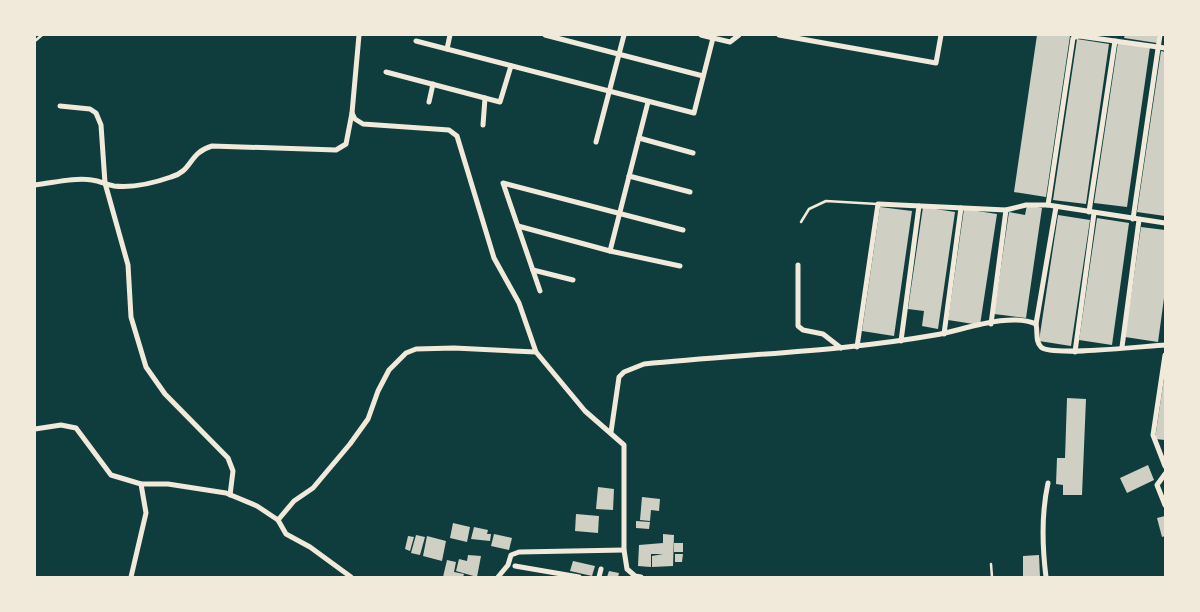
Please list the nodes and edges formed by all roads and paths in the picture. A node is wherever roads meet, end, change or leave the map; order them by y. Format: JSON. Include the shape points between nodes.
{"nodes":[{"id":1,"x":42,"y":35,"type":"edge"},
{"id":2,"x":359,"y":35,"type":"edge"},
{"id":3,"x":450,"y":35,"type":"edge"},
{"id":4,"x":546,"y":35,"type":"edge"},
{"id":5,"x":624,"y":35,"type":"edge"},
{"id":6,"x":701,"y":35,"type":"edge"},
{"id":7,"x":739,"y":35,"type":"edge"},
{"id":8,"x":778,"y":35,"type":"edge"},
{"id":9,"x":941,"y":35,"type":"edge"},
{"id":10,"x":1160,"y":35,"type":"edge"},
{"id":11,"x":713,"y":38,"type":"junction"},
{"id":12,"x":35,"y":41,"type":"edge"},
{"id":13,"x":416,"y":41,"type":"dead end"},
{"id":14,"x":1115,"y":41,"type":"junction"},
{"id":15,"x":1158,"y":46,"type":"junction"},
{"id":16,"x":1165,"y":48,"type":"edge"},
{"id":17,"x":447,"y":49,"type":"junction"},
{"id":18,"x":619,"y":53,"type":"junction"},
{"id":19,"x":511,"y":66,"type":"junction"},
{"id":20,"x":386,"y":72,"type":"dead end"},
{"id":21,"x":703,"y":76,"type":"junction"},
{"id":22,"x":433,"y":84,"type":"junction"},
{"id":23,"x":609,"y":92,"type":"junction"},
{"id":24,"x":485,"y":98,"type":"junction"},
{"id":25,"x":428,"y":102,"type":"dead end"},
{"id":26,"x":648,"y":102,"type":"junction"},
{"id":27,"x":60,"y":106,"type":"dead end"},
{"id":28,"x":352,"y":113,"type":"junction"},
{"id":29,"x":483,"y":126,"type":"dead end"},
{"id":30,"x":639,"y":138,"type":"junction"},
{"id":31,"x":596,"y":142,"type":"dead end"},
{"id":32,"x":693,"y":153,"type":"dead end"},
{"id":33,"x":629,"y":176,"type":"junction"},
{"id":34,"x":105,"y":183,"type":"junction"},
{"id":35,"x":35,"y":185,"type":"edge"},
{"id":36,"x":690,"y":192,"type":"dead end"},
{"id":37,"x":878,"y":204,"type":"junction"},
{"id":38,"x":1048,"y":205,"type":"junction"},
{"id":39,"x":919,"y":206,"type":"junction"},
{"id":40,"x":1056,"y":207,"type":"junction"},
{"id":41,"x":961,"y":208,"type":"junction"},
{"id":42,"x":1006,"y":210,"type":"junction"},
{"id":43,"x":620,"y":213,"type":"junction"},
{"id":44,"x":1092,"y":213,"type":"junction"},
{"id":45,"x":1136,"y":220,"type":"junction"},
{"id":46,"x":801,"y":222,"type":"dead end"},
{"id":47,"x":1165,"y":223,"type":"edge"},
{"id":48,"x":518,"y":226,"type":"junction"},
{"id":49,"x":684,"y":230,"type":"dead end"},
{"id":50,"x":610,"y":251,"type":"junction"},
{"id":51,"x":798,"y":265,"type":"dead end"},
{"id":52,"x":680,"y":266,"type":"dead end"},
{"id":53,"x":533,"y":270,"type":"junction"},
{"id":54,"x":573,"y":280,"type":"dead end"},
{"id":55,"x":540,"y":291,"type":"dead end"},
{"id":56,"x":990,"y":324,"type":"junction"},
{"id":57,"x":1036,"y":324,"type":"junction"},
{"id":58,"x":944,"y":334,"type":"junction"},
{"id":59,"x":901,"y":341,"type":"junction"},
{"id":60,"x":1165,"y":345,"type":"edge"},
{"id":61,"x":857,"y":346,"type":"junction"},
{"id":62,"x":1122,"y":347,"type":"junction"},
{"id":63,"x":841,"y":348,"type":"junction"},
{"id":64,"x":536,"y":352,"type":"junction"},
{"id":65,"x":1075,"y":352,"type":"junction"},
{"id":66,"x":1165,"y":355,"type":"edge"},
{"id":67,"x":35,"y":429,"type":"edge"},
{"id":68,"x":611,"y":432,"type":"junction"},
{"id":69,"x":1165,"y":466,"type":"edge"},
{"id":70,"x":1165,"y":474,"type":"edge"},
{"id":71,"x":1048,"y":483,"type":"dead end"},
{"id":72,"x":141,"y":484,"type":"junction"},
{"id":73,"x":230,"y":495,"type":"junction"},
{"id":74,"x":1165,"y":505,"type":"edge"},
{"id":75,"x":278,"y":520,"type":"junction"},
{"id":76,"x":624,"y":550,"type":"junction"},
{"id":77,"x":991,"y":564,"type":"dead end"},
{"id":78,"x":515,"y":566,"type":"dead end"},
{"id":79,"x":601,"y":569,"type":"dead end"},
{"id":80,"x":131,"y":577,"type":"edge"},
{"id":81,"x":351,"y":577,"type":"edge"},
{"id":82,"x":498,"y":577,"type":"edge"},
{"id":83,"x":579,"y":577,"type":"edge"},
{"id":84,"x":599,"y":577,"type":"edge"},
{"id":85,"x":641,"y":577,"type":"edge"},
{"id":86,"x":992,"y":577,"type":"edge"},
{"id":87,"x":1046,"y":577,"type":"edge"}],
"edges":[{"from":1,"to":12,"type":"lane"},
{"from":2,"to":28,"type":"street"},
{"from":3,"to":17,"type":"street"},
{"from":4,"to":18,"type":"street"},
{"from":5,"to":18,"type":"street"},
{"from":6,"to":11,"type":"street"},
{"from":7,"to":11,"type":"street","via":[[730,42]]},
{"from":8,"to":9,"type":"street","via":[[936,63]]},
{"from":10,"to":15,"type":"street"},
{"from":11,"to":21,"type":"street"},
{"from":13,"to":17,"type":"street"},
{"from":14,"to":15,"type":"street"},
{"from":14,"to":38,"type":"street","via":[[1073,38]]},
{"from":14,"to":44,"type":"street"},
{"from":15,"to":16,"type":"street"},
{"from":15,"to":45,"type":"street"},
{"from":17,"to":19,"type":"street"},
{"from":18,"to":21,"type":"street"},
{"from":18,"to":23,"type":"street"},
{"from":19,"to":23,"type":"street"},
{"from":19,"to":24,"type":"street","via":[[500,102]]},
{"from":20,"to":22,"type":"street"},
{"from":21,"to":26,"type":"street","via":[[694,113]]},
{"from":22,"to":24,"type":"street"},
{"from":22,"to":25,"type":"street"},
{"from":23,"to":26,"type":"street"},
{"from":23,"to":31,"type":"street"},
{"from":24,"to":29,"type":"street"},
{"from":26,"to":30,"type":"street"},
{"from":27,"to":34,"type":"street","via":[[90,109],[96,113],[103,134]]},
{"from":28,"to":34,"type":"street","via":[[346,144],[336,150],[212,146],[197,152],[177,175],[122,186]]},
{"from":28,"to":64,"type":"street","via":[[363,124],[449,130],[456,136],[494,258],[520,303]]},
{"from":30,"to":32,"type":"street"},
{"from":30,"to":33,"type":"street"},
{"from":33,"to":36,"type":"street"},
{"from":33,"to":43,"type":"street"},
{"from":34,"to":35,"type":"street","via":[[81,180]]},
{"from":34,"to":73,"type":"street","via":[[128,265],[131,317],[146,367],[164,394],[228,458],[233,471]]},
{"from":37,"to":39,"type":"street"},
{"from":37,"to":46,"type":"lane","via":[[826,201],[809,209]]},
{"from":37,"to":61,"type":"street"},
{"from":38,"to":40,"type":"street"},
{"from":38,"to":42,"type":"street","via":[[1026,205]]},
{"from":39,"to":41,"type":"street"},
{"from":39,"to":59,"type":"street"},
{"from":40,"to":44,"type":"street"},
{"from":40,"to":57,"type":"street"},
{"from":41,"to":42,"type":"street"},
{"from":41,"to":58,"type":"street"},
{"from":42,"to":56,"type":"street"},
{"from":43,"to":48,"type":"street","via":[[502,183]]},
{"from":43,"to":49,"type":"street"},
{"from":43,"to":50,"type":"street"},
{"from":44,"to":45,"type":"street"},
{"from":44,"to":65,"type":"street"},
{"from":45,"to":47,"type":"street"},
{"from":45,"to":62,"type":"street"},
{"from":48,"to":50,"type":"street"},
{"from":48,"to":53,"type":"street"},
{"from":50,"to":52,"type":"street"},
{"from":51,"to":63,"type":"street","via":[[798,326],[823,334]]},
{"from":53,"to":54,"type":"street"},
{"from":53,"to":55,"type":"street"},
{"from":56,"to":57,"type":"street","via":[[1017,320]]},
{"from":56,"to":58,"type":"street"},
{"from":57,"to":65,"type":"street","via":[[1037,342],[1043,349]]},
{"from":58,"to":59,"type":"street"},
{"from":59,"to":61,"type":"street"},
{"from":60,"to":62,"type":"street"},
{"from":61,"to":63,"type":"street"},
{"from":62,"to":65,"type":"street"},
{"from":63,"to":68,"type":"street","via":[[680,360],[633,368],[619,377]]},
{"from":64,"to":68,"type":"street","via":[[585,411]]},
{"from":64,"to":75,"type":"street","via":[[439,348],[406,353],[389,370],[368,419],[350,444],[313,488],[294,501]]},
{"from":66,"to":69,"type":"street","via":[[1153,436]]},
{"from":67,"to":72,"type":"street","via":[[61,425],[76,428],[111,475]]},
{"from":68,"to":76,"type":"street","via":[[624,449]]},
{"from":70,"to":74,"type":"street","via":[[1157,485]]},
{"from":71,"to":87,"type":"street","via":[[1043,505],[1042,539]]},
{"from":72,"to":73,"type":"street","via":[[168,484]]},
{"from":72,"to":80,"type":"street","via":[[145,519]]},
{"from":73,"to":75,"type":"street","via":[[257,506]]},
{"from":75,"to":81,"type":"street","via":[[286,534],[310,546]]},
{"from":76,"to":82,"type":"street","via":[[519,552],[511,555],[508,565]]},
{"from":76,"to":85,"type":"street","via":[[627,569]]},
{"from":77,"to":86,"type":"lane"},
{"from":78,"to":83,"type":"street"},
{"from":79,"to":84,"type":"street"}]}
